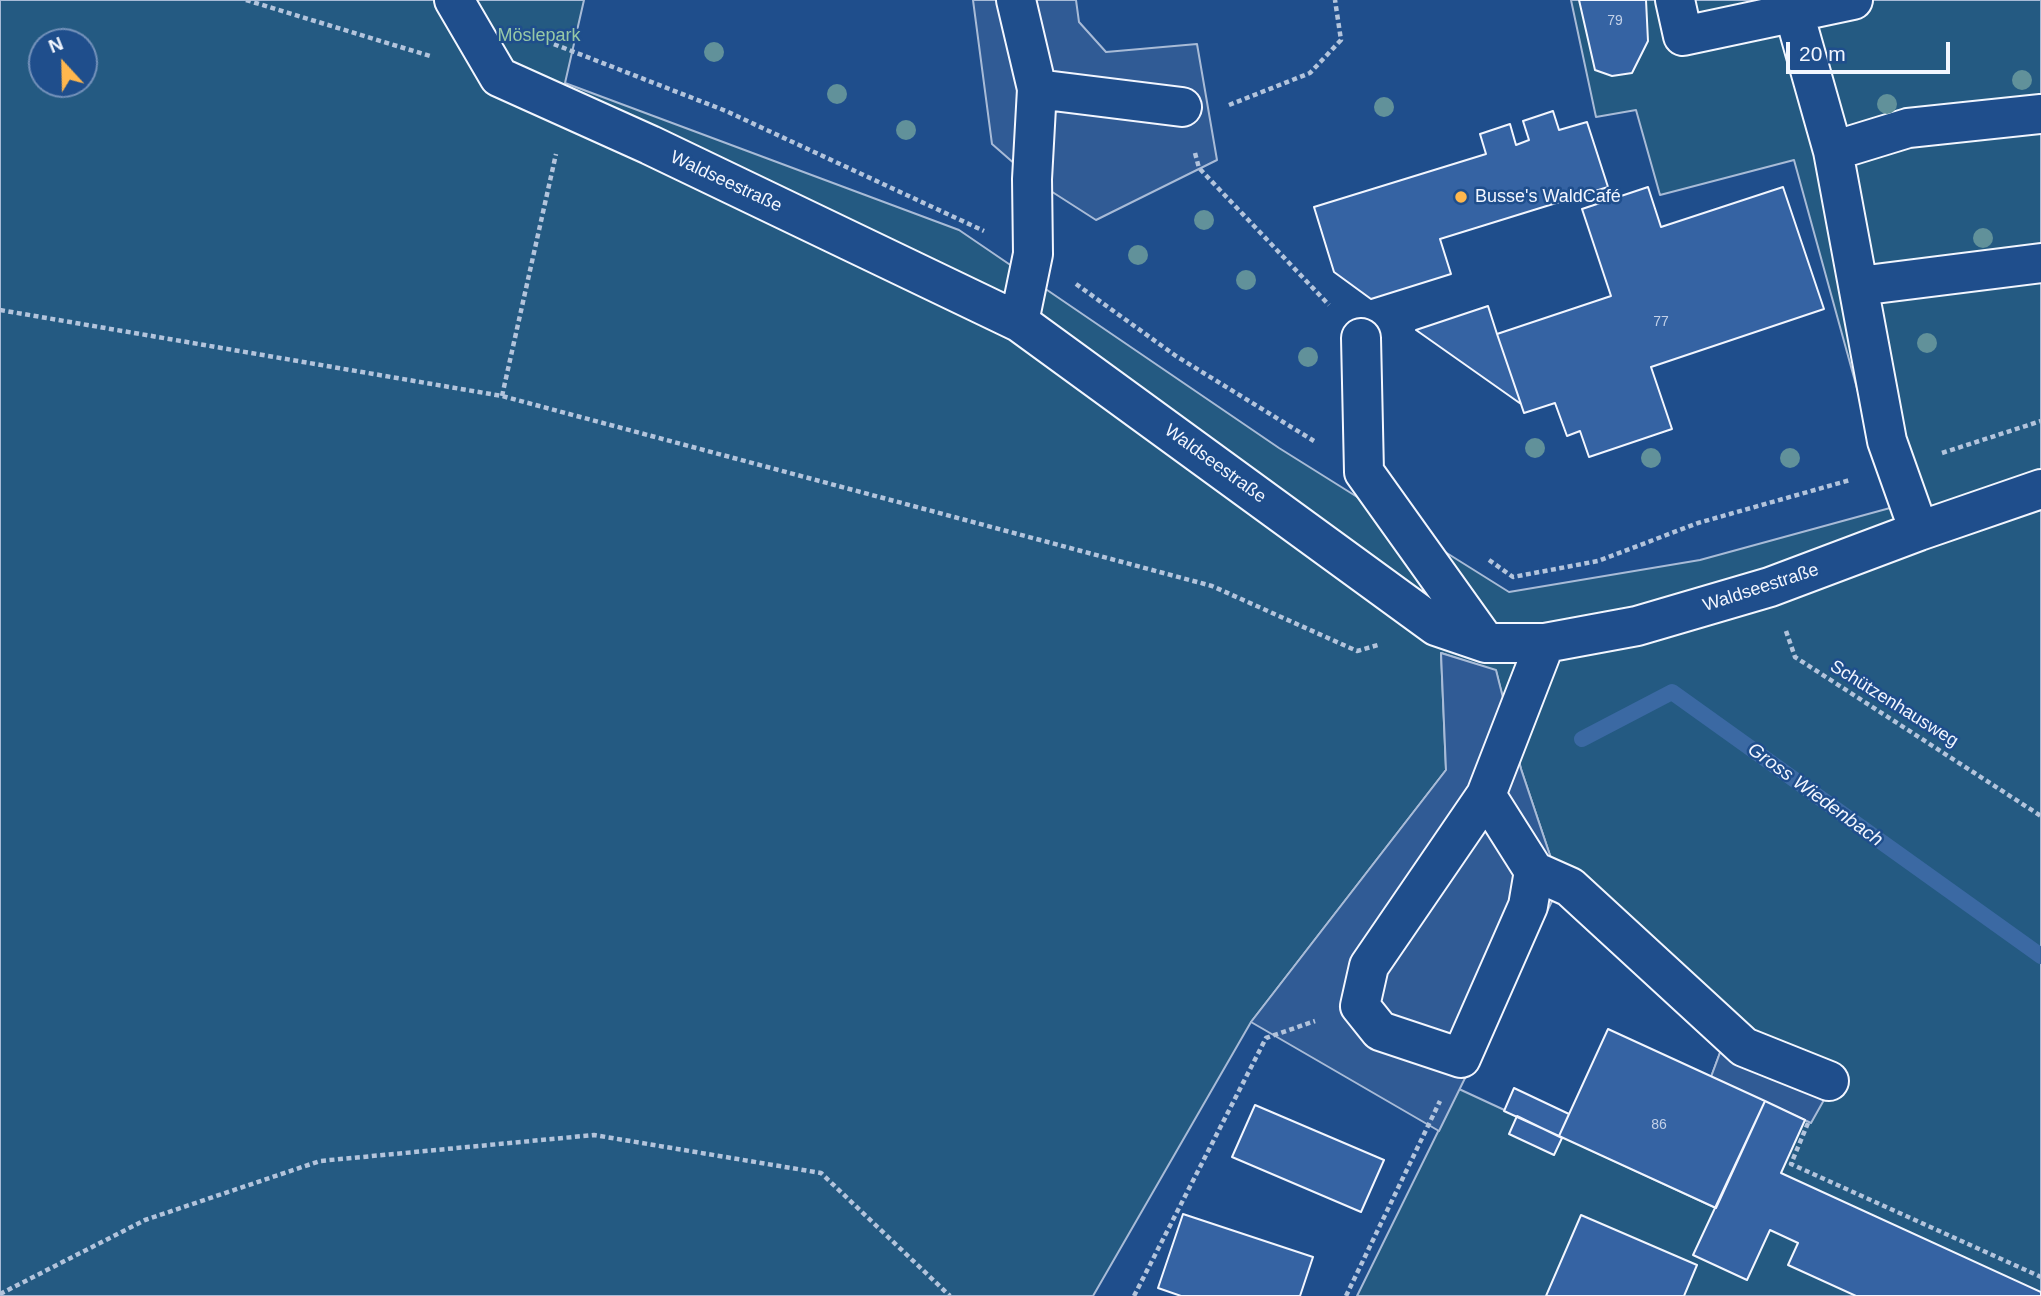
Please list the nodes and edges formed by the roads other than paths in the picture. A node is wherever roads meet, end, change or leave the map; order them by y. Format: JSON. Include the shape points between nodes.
{"nodes":[{"id":1,"x":454,"y":0,"type":"edge"},
{"id":2,"x":1016,"y":0,"type":"edge"},
{"id":3,"x":1675,"y":0,"type":"edge"},
{"id":4,"x":1853,"y":0,"type":"edge"},
{"id":5,"x":1794,"y":13,"type":"junction"},
{"id":6,"x":1038,"y":89,"type":"junction"},
{"id":7,"x":1182,"y":107,"type":"road end"},
{"id":8,"x":2041,"y":114,"type":"edge"},
{"id":9,"x":1833,"y":151,"type":"junction"},
{"id":10,"x":2041,"y":263,"type":"edge"},
{"id":11,"x":1859,"y":286,"type":"junction"},
{"id":12,"x":1019,"y":321,"type":"junction"},
{"id":13,"x":1361,"y":338,"type":"road end"},
{"id":14,"x":2041,"y":489,"type":"edge"},
{"id":15,"x":1919,"y":531,"type":"junction"},
{"id":16,"x":1486,"y":643,"type":"junction"},
{"id":17,"x":1545,"y":643,"type":"junction"},
{"id":18,"x":1486,"y":795,"type":"junction"},
{"id":19,"x":1534,"y":871,"type":"junction"},
{"id":20,"x":1829,"y":1081,"type":"dead end"}],
"edges":[{"from":1,"to":12,"type":"street","name":"Waldseestraße","via":[[499,77]]},
{"from":2,"to":6,"type":"street"},
{"from":3,"to":5,"type":"street","via":[[1683,36]]},
{"from":4,"to":5,"type":"street"},
{"from":5,"to":9,"type":"street"},
{"from":6,"to":7,"type":"street"},
{"from":6,"to":12,"type":"street","via":[[1033,254]]},
{"from":8,"to":9,"type":"street","via":[[1908,128]]},
{"from":9,"to":11,"type":"street"},
{"from":10,"to":11,"type":"street"},
{"from":11,"to":15,"type":"street","via":[[1887,441]]},
{"from":12,"to":16,"type":"street","name":"Waldseestraße","via":[[1436,626]]},
{"from":13,"to":16,"type":"street","via":[[1364,472]]},
{"from":14,"to":15,"type":"street","name":"Waldseestraße"},
{"from":15,"to":17,"type":"street","name":"Waldseestraße","via":[[1770,587],[1637,626]]},
{"from":16,"to":17,"type":"street","name":"Waldseestraße"},
{"from":17,"to":18,"type":"street"},
{"from":18,"to":19,"type":"street"},
{"from":18,"to":19,"type":"street","via":[[1369,966],[1360,1006],[1380,1031],[1461,1058],[1528,906]]},
{"from":19,"to":20,"type":"street","via":[[1570,887],[1744,1047]]}]}
